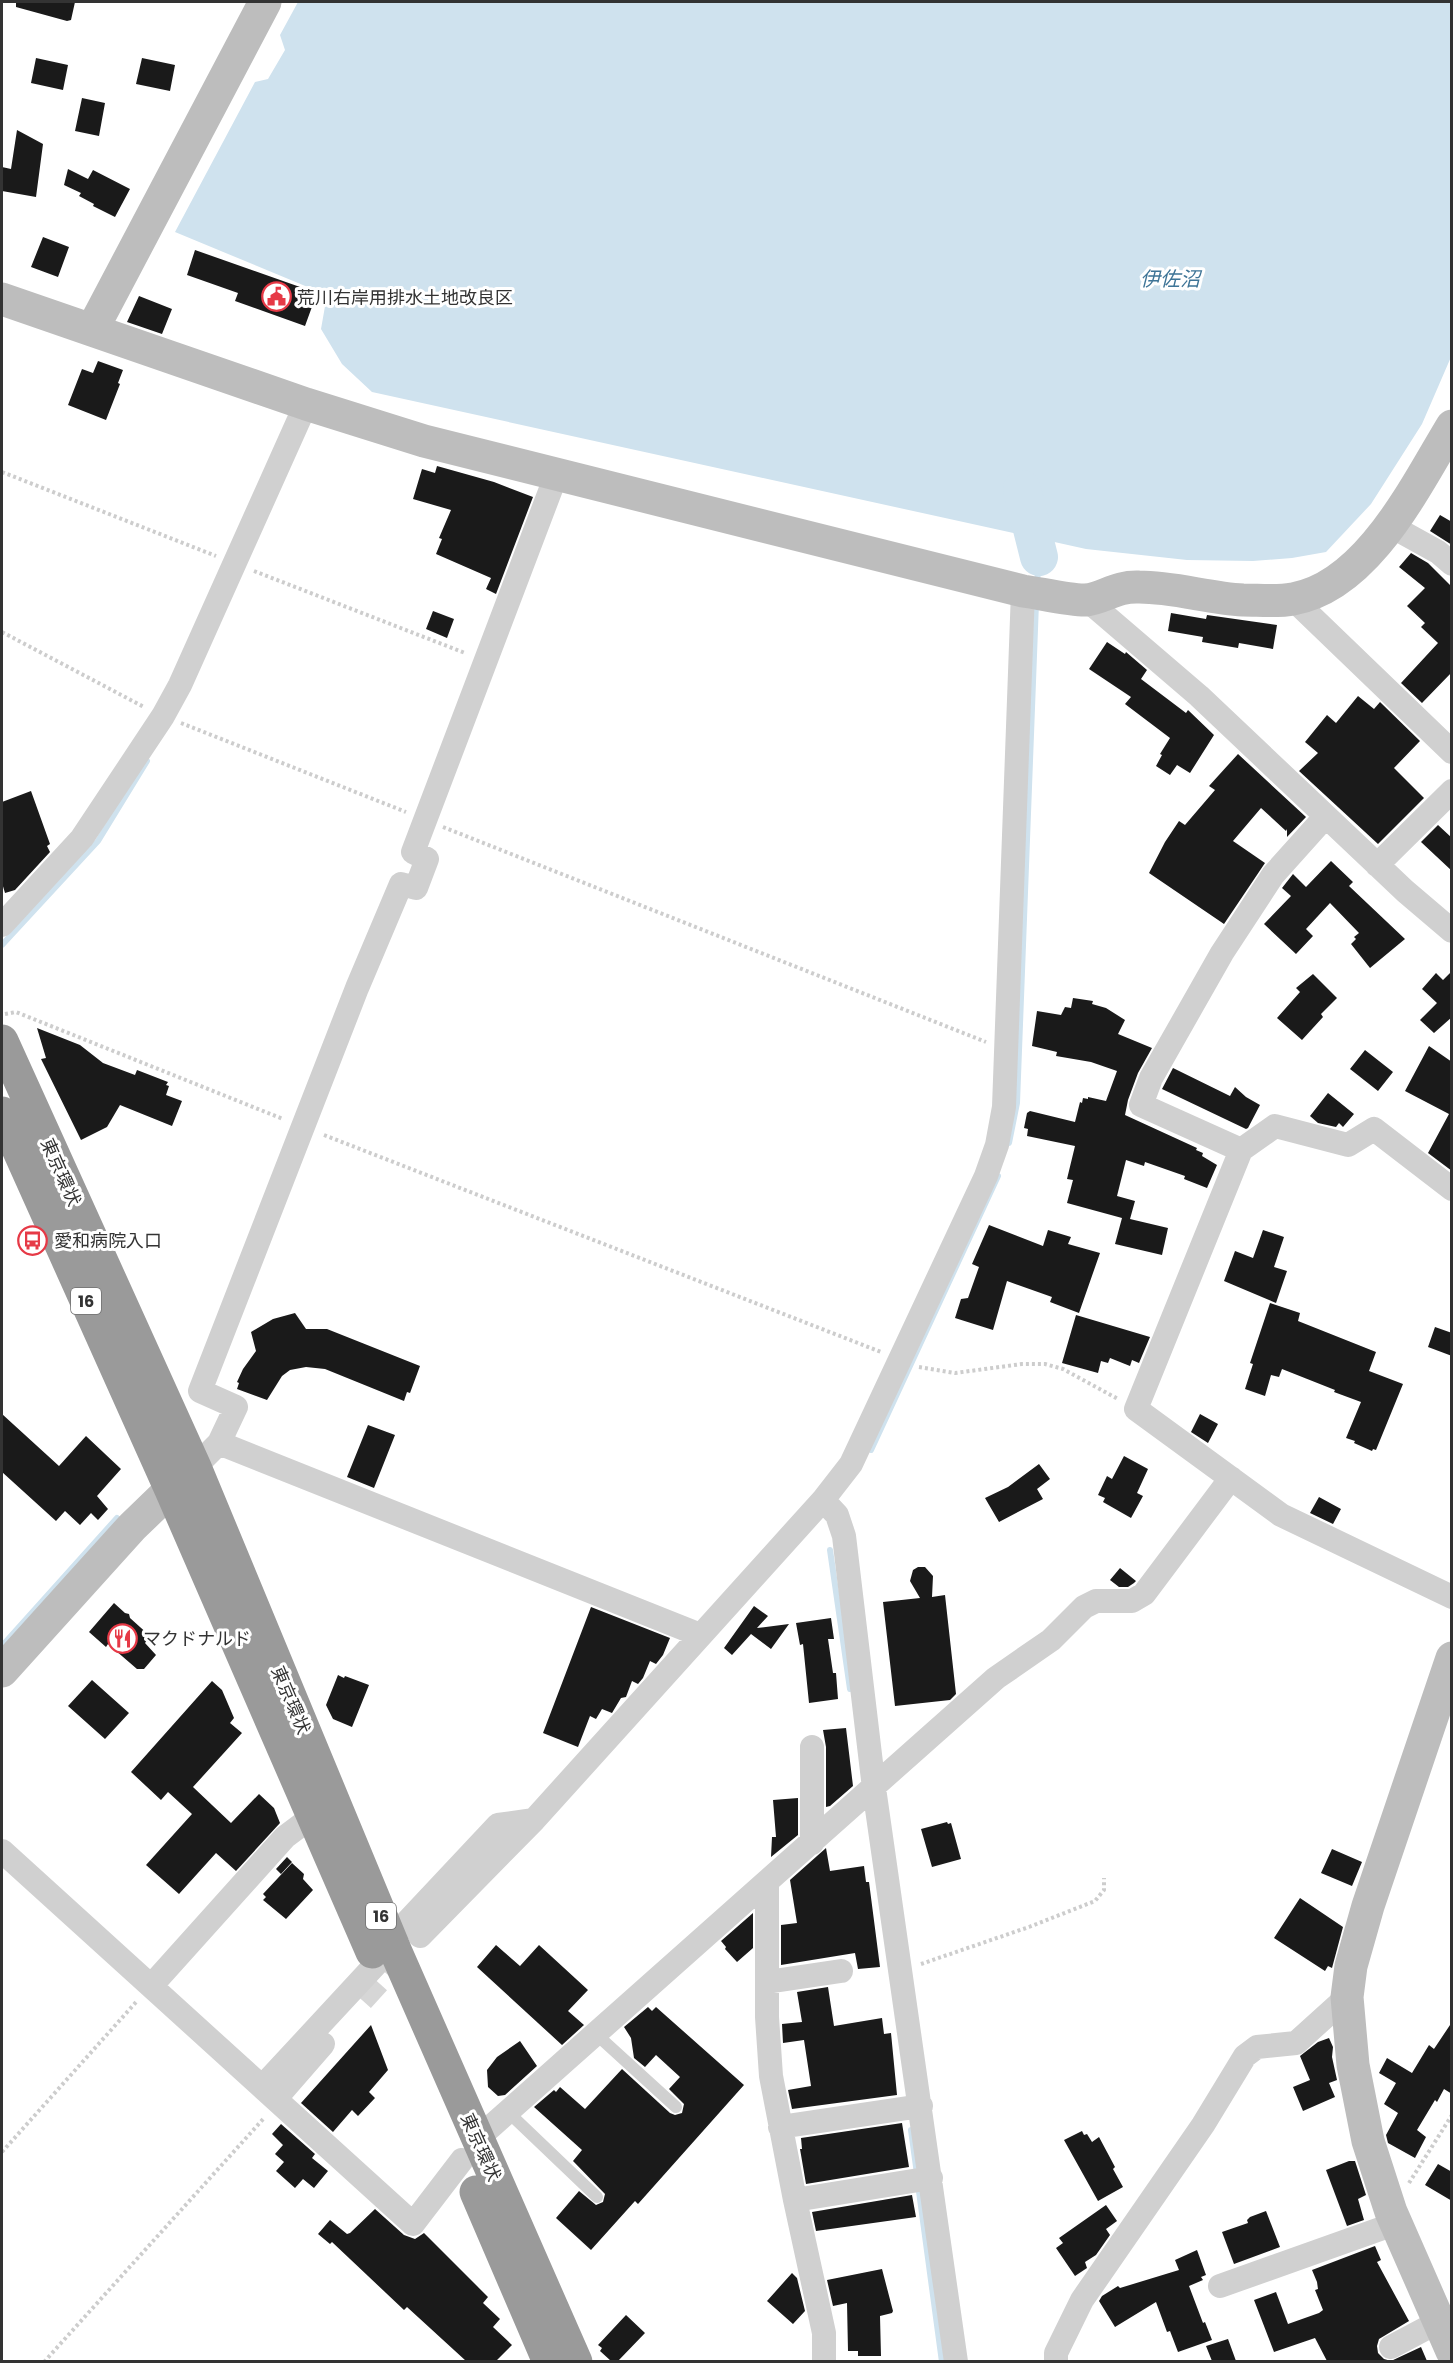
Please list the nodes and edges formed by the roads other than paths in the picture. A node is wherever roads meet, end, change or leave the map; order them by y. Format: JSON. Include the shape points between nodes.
{"nodes":[{"id":1,"x":265,"y":2,"type":"edge"},
{"id":2,"x":2,"y":298,"type":"edge"},
{"id":3,"x":92,"y":330,"type":"junction"},
{"id":4,"x":306,"y":404,"type":"junction"},
{"id":5,"x":1452,"y":426,"type":"edge"},
{"id":6,"x":557,"y":473,"type":"junction"},
{"id":7,"x":1391,"y":526,"type":"junction"},
{"id":8,"x":1452,"y":564,"type":"edge"},
{"id":9,"x":1023,"y":591,"type":"junction"},
{"id":10,"x":1293,"y":599,"type":"junction"},
{"id":11,"x":1087,"y":600,"type":"junction"},
{"id":12,"x":1452,"y":752,"type":"edge"},
{"id":13,"x":1452,"y":791,"type":"edge"},
{"id":14,"x":1325,"y":817,"type":"junction"},
{"id":15,"x":1377,"y":865,"type":"junction"},
{"id":16,"x":2,"y":925,"type":"edge"},
{"id":17,"x":1452,"y":931,"type":"edge"},
{"id":18,"x":2,"y":1041,"type":"edge"},
{"id":19,"x":2,"y":1113,"type":"edge"},
{"id":20,"x":1241,"y":1150,"type":"junction"},
{"id":21,"x":1451,"y":1187,"type":"edge"},
{"id":22,"x":219,"y":1443,"type":"junction"},
{"id":23,"x":195,"y":1467,"type":"junction"},
{"id":24,"x":1231,"y":1478,"type":"junction"},
{"id":25,"x":171,"y":1490,"type":"junction"},
{"id":26,"x":823,"y":1500,"type":"junction"},
{"id":27,"x":1452,"y":1597,"type":"edge"},
{"id":28,"x":700,"y":1635,"type":"junction"},
{"id":29,"x":1452,"y":1658,"type":"edge"},
{"id":30,"x":2,"y":1671,"type":"edge"},
{"id":31,"x":812,"y":1747,"type":"dead end"},
{"id":32,"x":874,"y":1788,"type":"junction"},
{"id":33,"x":313,"y":1816,"type":"junction"},
{"id":34,"x":812,"y":1843,"type":"junction"},
{"id":35,"x":2,"y":1851,"type":"edge"},
{"id":36,"x":767,"y":1882,"type":"junction"},
{"id":37,"x":396,"y":1946,"type":"junction"},
{"id":38,"x":841,"y":1971,"type":"dead end"},
{"id":39,"x":767,"y":1982,"type":"junction"},
{"id":40,"x":152,"y":1985,"type":"junction"},
{"id":41,"x":1347,"y":1997,"type":"junction"},
{"id":42,"x":362,"y":2000,"type":"tunnel mouth"},
{"id":43,"x":596,"y":2034,"type":"junction"},
{"id":44,"x":272,"y":2095,"type":"junction"},
{"id":45,"x":676,"y":2107,"type":"dead end"},
{"id":46,"x":911,"y":2107,"type":"junction"},
{"id":47,"x":508,"y":2112,"type":"junction"},
{"id":48,"x":780,"y":2127,"type":"junction"},
{"id":49,"x":469,"y":2150,"type":"junction"},
{"id":50,"x":921,"y":2179,"type":"junction"},
{"id":51,"x":597,"y":2197,"type":"dead end"},
{"id":52,"x":795,"y":2200,"type":"junction"},
{"id":53,"x":1394,"y":2218,"type":"junction"},
{"id":54,"x":1221,"y":2286,"type":"dead end"},
{"id":55,"x":1445,"y":2336,"type":"edge"},
{"id":56,"x":1391,"y":2347,"type":"dead end"},
{"id":57,"x":549,"y":2361,"type":"edge"},
{"id":58,"x":576,"y":2361,"type":"edge"},
{"id":59,"x":824,"y":2361,"type":"edge"},
{"id":60,"x":956,"y":2361,"type":"edge"},
{"id":61,"x":1056,"y":2361,"type":"edge"}],
"edges":[{"from":1,"to":3,"type":"street"},
{"from":2,"to":3,"type":"street"},
{"from":3,"to":4,"type":"street"},
{"from":4,"to":6,"type":"street","via":[[424,441]]},
{"from":4,"to":16,"type":"street","via":[[242,567],[180,686],[169,718],[82,838]]},
{"from":5,"to":7,"type":"street"},
{"from":6,"to":9,"type":"street"},
{"from":6,"to":22,"type":"street","via":[[413,852],[427,859],[416,888],[402,884],[357,988],[200,1391],[236,1407]]},
{"from":7,"to":8,"type":"street"},
{"from":7,"to":10,"type":"street","via":[[1343,575],[1318,591]]},
{"from":9,"to":11,"type":"street"},
{"from":9,"to":26,"type":"street","via":[[1004,1107],[997,1145],[909,1363],[851,1464]]},
{"from":10,"to":11,"type":"street","via":[[1242,600],[1140,586],[1119,588]]},
{"from":10,"to":12,"type":"street"},
{"from":11,"to":14,"type":"street","via":[[1199,696]]},
{"from":13,"to":15,"type":"street"},
{"from":14,"to":15,"type":"street"},
{"from":14,"to":20,"type":"street","via":[[1273,875],[1222,953],[1151,1078],[1141,1105]]},
{"from":15,"to":17,"type":"street"},
{"from":18,"to":23,"type":"highway","name":"東京環状","number":"16"},
{"from":19,"to":25,"type":"highway","name":"東京環状","number":"16"},
{"from":20,"to":21,"type":"street","via":[[1275,1126],[1348,1145],[1374,1129]]},
{"from":20,"to":24,"type":"street","via":[[1136,1409]]},
{"from":22,"to":23,"type":"street"},
{"from":22,"to":28,"type":"street"},
{"from":23,"to":25,"type":"street"},
{"from":23,"to":37,"type":"highway","name":"東京環状","number":"16"},
{"from":24,"to":27,"type":"street","via":[[1281,1515]]},
{"from":24,"to":32,"type":"street","via":[[1144,1594],[1132,1601],[1096,1601],[1084,1607],[1051,1640],[996,1678]]},
{"from":25,"to":30,"type":"street","via":[[132,1527]]},
{"from":25,"to":33,"type":"highway","name":"東京環状","number":"16"},
{"from":26,"to":28,"type":"street"},
{"from":26,"to":32,"type":"street","via":[[837,1515],[844,1536]]},
{"from":28,"to":37,"type":"street","via":[[534,1820],[498,1825]]},
{"from":29,"to":41,"type":"street","via":[[1368,1906],[1351,1966]]},
{"from":31,"to":34,"type":"street"},
{"from":32,"to":34,"type":"street"},
{"from":32,"to":46,"type":"street","via":[[901,1971]]},
{"from":33,"to":37,"type":"highway","name":"東京環状","number":"16"},
{"from":33,"to":40,"type":"street","via":[[285,1837]]},
{"from":34,"to":36,"type":"street"},
{"from":35,"to":40,"type":"street"},
{"from":36,"to":39,"type":"street"},
{"from":36,"to":43,"type":"street"},
{"from":37,"to":44,"type":"street"},
{"from":37,"to":49,"type":"highway","name":"東京環状","number":"16"},
{"from":38,"to":39,"type":"street"},
{"from":39,"to":48,"type":"street","via":[[771,2076]]},
{"from":40,"to":44,"type":"street"},
{"from":41,"to":53,"type":"street","via":[[1353,2065],[1368,2141]]},
{"from":41,"to":61,"type":"street","via":[[1296,2043],[1257,2047],[1245,2056],[1203,2125],[1082,2300],[1056,2353]]},
{"from":42,"to":44,"type":"street"},
{"from":43,"to":45,"type":"lane"},
{"from":43,"to":47,"type":"street"},
{"from":44,"to":49,"type":"street","via":[[412,2224]]},
{"from":46,"to":48,"type":"street"},
{"from":46,"to":50,"type":"street"},
{"from":47,"to":49,"type":"street"},
{"from":47,"to":51,"type":"lane"},
{"from":48,"to":52,"type":"street"},
{"from":49,"to":57,"type":"highway","name":"東京環状","number":"16"},
{"from":49,"to":58,"type":"highway","name":"東京環状","number":"16"},
{"from":50,"to":52,"type":"street"},
{"from":50,"to":60,"type":"street"},
{"from":52,"to":59,"type":"street","via":[[824,2333]]},
{"from":53,"to":54,"type":"street"},
{"from":53,"to":55,"type":"street"},
{"from":55,"to":56,"type":"street"}]}
